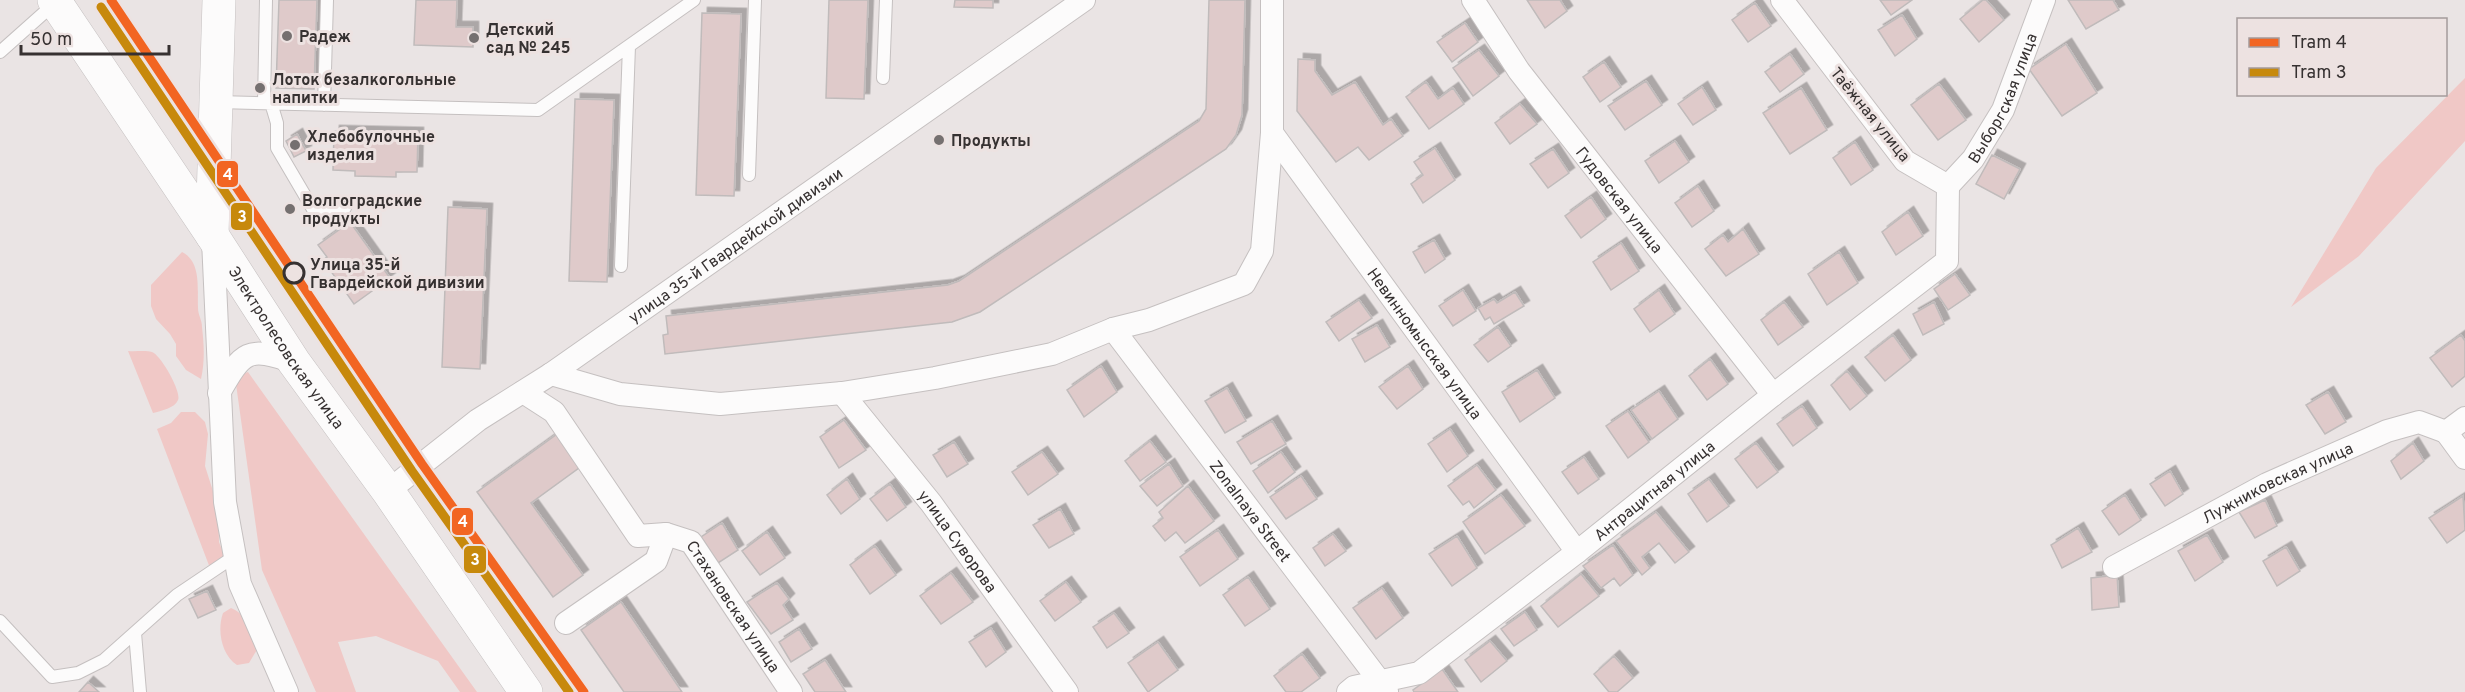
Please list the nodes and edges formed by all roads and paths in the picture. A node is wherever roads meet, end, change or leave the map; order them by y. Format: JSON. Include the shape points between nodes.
{"nodes":[{"id":1,"x":219,"y":0,"type":"edge"},
{"id":2,"x":266,"y":0,"type":"edge"},
{"id":3,"x":327,"y":0,"type":"edge"},
{"id":4,"x":694,"y":0,"type":"edge"},
{"id":5,"x":754,"y":0,"type":"edge"},
{"id":6,"x":886,"y":0,"type":"edge"},
{"id":7,"x":1084,"y":0,"type":"edge"},
{"id":8,"x":1272,"y":0,"type":"edge"},
{"id":9,"x":1473,"y":0,"type":"edge"},
{"id":10,"x":1782,"y":0,"type":"edge"},
{"id":11,"x":2044,"y":0,"type":"edge"},
{"id":12,"x":55,"y":1,"type":"edge"},
{"id":13,"x":629,"y":46,"type":"junction"},
{"id":14,"x":0,"y":52,"type":"edge"},
{"id":15,"x":883,"y":78,"type":"dead end"},
{"id":16,"x":215,"y":102,"type":"junction"},
{"id":17,"x":268,"y":103,"type":"junction"},
{"id":18,"x":324,"y":105,"type":"junction"},
{"id":19,"x":1272,"y":133,"type":"junction"},
{"id":20,"x":749,"y":175,"type":"dead end"},
{"id":21,"x":1948,"y":186,"type":"junction"},
{"id":22,"x":345,"y":208,"type":"dead end"},
{"id":23,"x":212,"y":235,"type":"junction"},
{"id":24,"x":621,"y":266,"type":"dead end"},
{"id":25,"x":1113,"y":329,"type":"junction"},
{"id":26,"x":294,"y":363,"type":"junction"},
{"id":27,"x":551,"y":374,"type":"junction"},
{"id":28,"x":523,"y":392,"type":"junction"},
{"id":29,"x":219,"y":393,"type":"junction"},
{"id":30,"x":842,"y":393,"type":"junction"},
{"id":31,"x":1773,"y":395,"type":"junction"},
{"id":32,"x":2465,"y":418,"type":"edge"},
{"id":33,"x":2446,"y":432,"type":"junction"},
{"id":34,"x":2465,"y":458,"type":"edge"},
{"id":35,"x":388,"y":491,"type":"junction"},
{"id":36,"x":666,"y":534,"type":"junction"},
{"id":37,"x":1577,"y":552,"type":"junction"},
{"id":38,"x":235,"y":556,"type":"junction"},
{"id":39,"x":2114,"y":567,"type":"dead end"},
{"id":40,"x":0,"y":621,"type":"edge"},
{"id":41,"x":566,"y":623,"type":"dead end"},
{"id":42,"x":135,"y":633,"type":"junction"},
{"id":43,"x":1384,"y":687,"type":"edge"},
{"id":44,"x":140,"y":692,"type":"edge"},
{"id":45,"x":286,"y":692,"type":"edge"},
{"id":46,"x":526,"y":692,"type":"edge"},
{"id":47,"x":791,"y":692,"type":"edge"},
{"id":48,"x":1067,"y":692,"type":"edge"},
{"id":49,"x":1348,"y":692,"type":"edge"}],
"edges":[{"from":1,"to":16,"type":"main road"},
{"from":2,"to":17,"type":"lane"},
{"from":3,"to":18,"type":"lane"},
{"from":4,"to":13,"type":"lane"},
{"from":5,"to":20,"type":"lane"},
{"from":6,"to":15,"type":"lane"},
{"from":7,"to":27,"type":"street","name":"улица 35-й Гвардейской дивизии"},
{"from":8,"to":19,"type":"street"},
{"from":9,"to":31,"type":"street","name":"Гудовская улица","via":[[1519,71]]},
{"from":10,"to":21,"type":"street","name":"Таёжная улица","via":[[1905,161]]},
{"from":11,"to":21,"type":"street","name":"Выборгская улица","via":[[2003,110],[1973,159]]},
{"from":12,"to":14,"type":"lane"},
{"from":12,"to":23,"type":"main road","name":"Электролесовская улица"},
{"from":13,"to":18,"type":"lane","via":[[538,110]]},
{"from":13,"to":24,"type":"lane"},
{"from":16,"to":17,"type":"lane"},
{"from":16,"to":23,"type":"main road"},
{"from":17,"to":18,"type":"lane"},
{"from":17,"to":22,"type":"lane","via":[[276,123],[277,148],[314,211]]},
{"from":19,"to":25,"type":"street","via":[[1262,251],[1244,284],[1149,320]]},
{"from":19,"to":37,"type":"street","name":"Невинномысская улица"},
{"from":21,"to":31,"type":"street","name":"Антрацитная улица","via":[[1947,261]]},
{"from":23,"to":26,"type":"main road","name":"Электролесовская улица"},
{"from":23,"to":29,"type":"street"},
{"from":25,"to":30,"type":"street","via":[[1052,354]]},
{"from":25,"to":43,"type":"street","name":"Zonalnaya Street"},
{"from":26,"to":29,"type":"street","via":[[271,354],[254,353],[237,363]]},
{"from":26,"to":35,"type":"main road","name":"Электролесовская улица"},
{"from":27,"to":28,"type":"street","name":"улица 35-й Гвардейской дивизии"},
{"from":27,"to":30,"type":"street","via":[[620,394],[720,404]]},
{"from":28,"to":35,"type":"street","name":"улица 35-й Гвардейской дивизии","via":[[478,420]]},
{"from":28,"to":36,"type":"street","name":"Стахановская улица","via":[[554,412],[638,536]]},
{"from":29,"to":38,"type":"street","via":[[225,502]]},
{"from":30,"to":48,"type":"street","name":"улица Суворова","via":[[931,503]]},
{"from":31,"to":37,"type":"street","name":"Антрацитная улица"},
{"from":32,"to":33,"type":"street"},
{"from":33,"to":34,"type":"street"},
{"from":33,"to":39,"type":"street","name":"Лужниковская улица","via":[[2420,422],[2387,431],[2267,484]]},
{"from":35,"to":46,"type":"main road","name":"Электролесовская улица"},
{"from":36,"to":41,"type":"street","via":[[656,561]]},
{"from":36,"to":47,"type":"street","name":"Стахановская улица","via":[[691,542]]},
{"from":37,"to":43,"type":"street","name":"Антрацитная улица","via":[[1419,673]]},
{"from":38,"to":42,"type":"lane","via":[[177,595]]},
{"from":38,"to":45,"type":"street","via":[[240,584]]},
{"from":40,"to":42,"type":"lane","via":[[52,677],[78,673],[104,660]]},
{"from":42,"to":44,"type":"lane"},
{"from":43,"to":49,"type":"street","name":"Антрацитная улица","via":[[1354,687]]}]}
